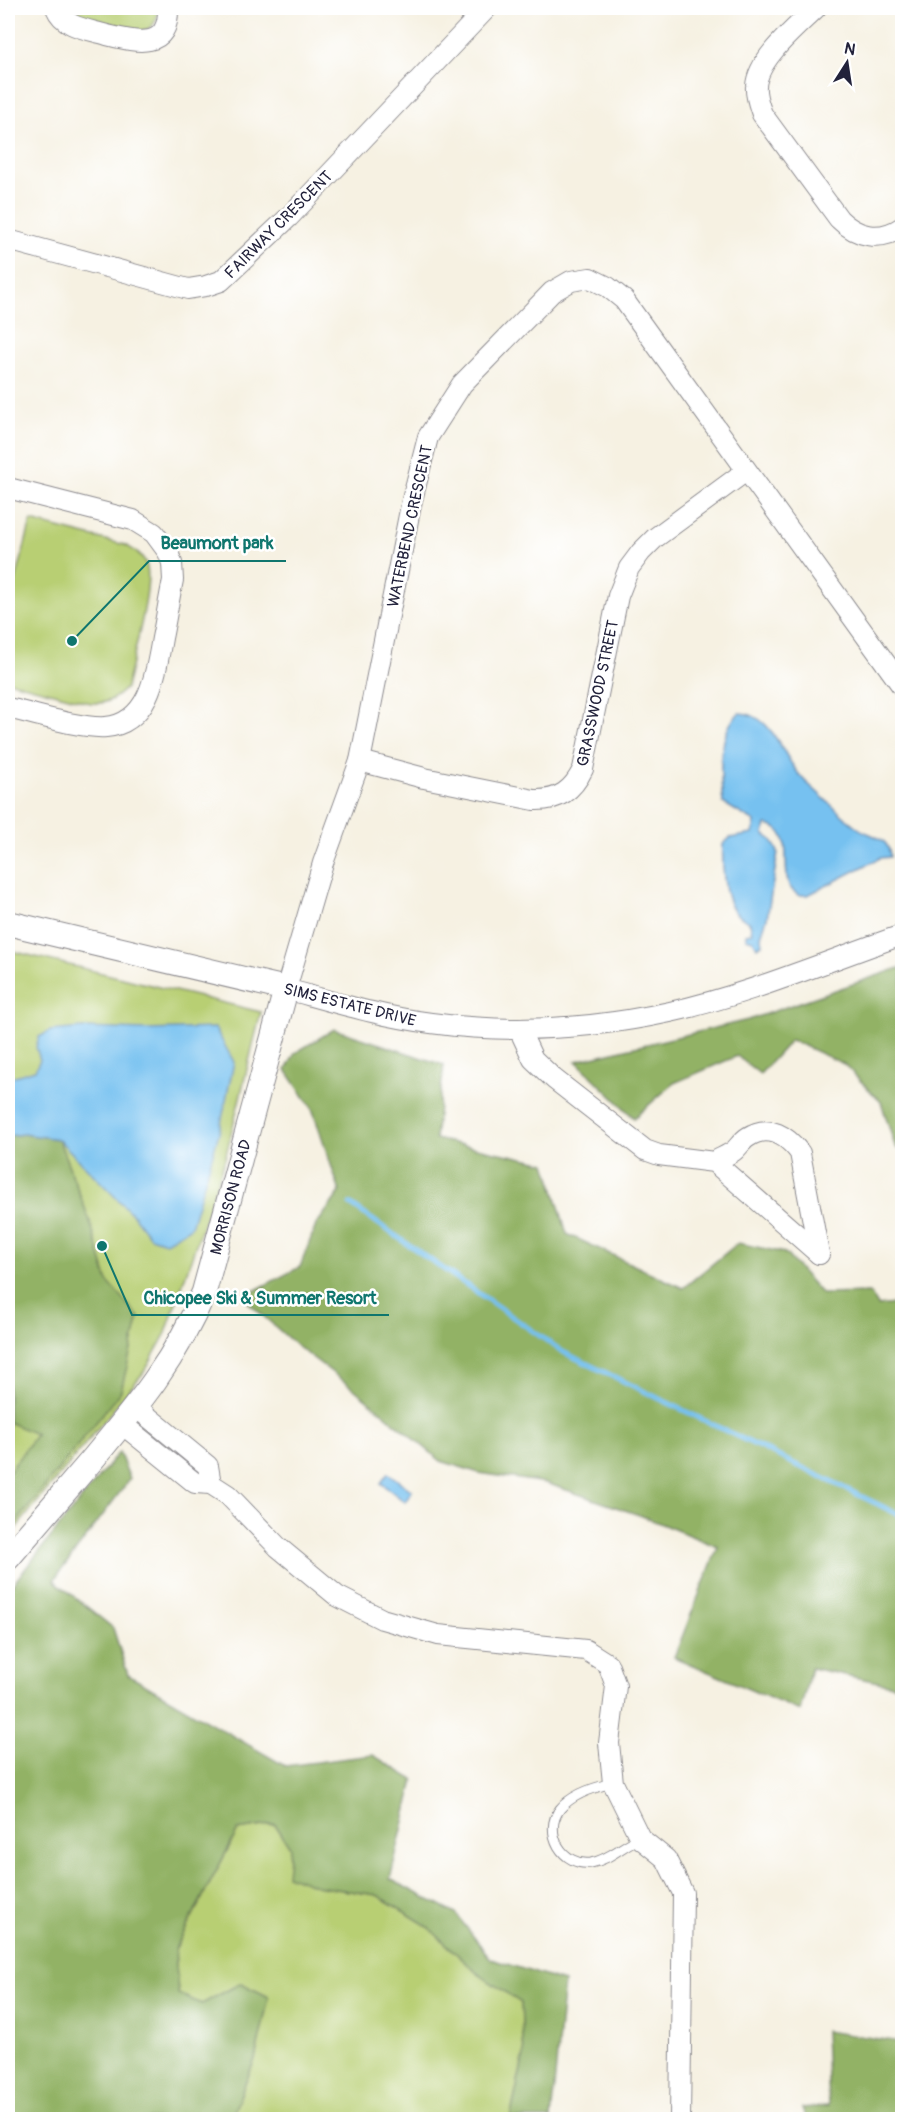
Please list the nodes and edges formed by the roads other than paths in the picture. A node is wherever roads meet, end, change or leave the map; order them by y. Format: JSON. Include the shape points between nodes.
{"nodes":[{"id":1,"x":56,"y":8,"type":"edge"},
{"id":2,"x":168,"y":8,"type":"edge"},
{"id":3,"x":487,"y":8,"type":"edge"},
{"id":4,"x":816,"y":8,"type":"edge"},
{"id":5,"x":903,"y":227,"type":"edge"},
{"id":6,"x":8,"y":240,"type":"edge"},
{"id":7,"x":747,"y":471,"type":"junction"},
{"id":8,"x":8,"y":488,"type":"edge"},
{"id":9,"x":903,"y":686,"type":"edge"},
{"id":10,"x":8,"y":708,"type":"edge"},
{"id":11,"x":360,"y":760,"type":"junction"},
{"id":12,"x":8,"y":923,"type":"edge"},
{"id":13,"x":903,"y":935,"type":"edge"},
{"id":14,"x":286,"y":989,"type":"junction"},
{"id":15,"x":519,"y":1029,"type":"junction"},
{"id":16,"x":714,"y":1162,"type":"junction"},
{"id":17,"x":129,"y":1416,"type":"junction"},
{"id":18,"x":8,"y":1558,"type":"edge"},
{"id":19,"x":613,"y":1783,"type":"junction"},
{"id":20,"x":640,"y":1838,"type":"junction"},
{"id":21,"x":680,"y":2120,"type":"edge"}],
"edges":[{"from":1,"to":2,"type":"street","via":[[66,22],[75,26],[145,42],[166,26]]},
{"from":3,"to":6,"type":"street","name":"FAIRWAY CRESCENT","via":[[289,217],[221,281],[188,289]]},
{"from":4,"to":5,"type":"street","via":[[765,61],[757,80],[762,114],[838,219],[862,235],[891,234]]},
{"from":7,"to":9,"type":"street","name":"WATERBEND CRESCENT"},
{"from":7,"to":11,"type":"street","name":"GRASSWOOD STREET","via":[[655,538],[629,568],[618,596],[583,769],[566,792],[552,799],[534,800],[424,778]]},
{"from":7,"to":11,"type":"street","name":"WATERBEND CRESCENT","via":[[624,300],[590,278],[571,281],[552,292],[462,384],[428,437]]},
{"from":8,"to":10,"type":"street","via":[[133,520],[154,533],[168,552],[173,580],[154,683],[145,702],[130,719],[107,727],[88,726]]},
{"from":11,"to":14,"type":"street","name":"WATERBEND CRESCENT","via":[[323,863]]},
{"from":12,"to":14,"type":"street","name":"SIMS ESTATE DRIVE"},
{"from":13,"to":15,"type":"street","name":"SIMS ESTATE DRIVE","via":[[723,998],[671,1012],[596,1024]]},
{"from":14,"to":15,"type":"street","name":"SIMS ESTATE DRIVE","via":[[387,1016],[463,1027]]},
{"from":14,"to":17,"type":"street","name":"MORRISON ROAD","via":[[204,1292],[179,1345]]},
{"from":15,"to":16,"type":"street","via":[[533,1059],[645,1150]]},
{"from":16,"to":16,"type":"street","via":[[748,1137],[762,1132],[777,1132],[790,1140],[800,1154],[819,1254]]},
{"from":17,"to":18,"type":"street","name":"MORRISON ROAD"},
{"from":17,"to":19,"type":"street","via":[[207,1466],[211,1484],[228,1495],[278,1547],[337,1596],[382,1619],[438,1635],[586,1650],[608,1664],[616,1686],[609,1743]]},
{"from":19,"to":20,"type":"street"},
{"from":19,"to":20,"type":"lane","via":[[578,1795],[560,1809],[553,1823],[559,1850],[568,1859],[593,1862]]},
{"from":20,"to":21,"type":"street","via":[[666,1859],[683,1893]]}]}
